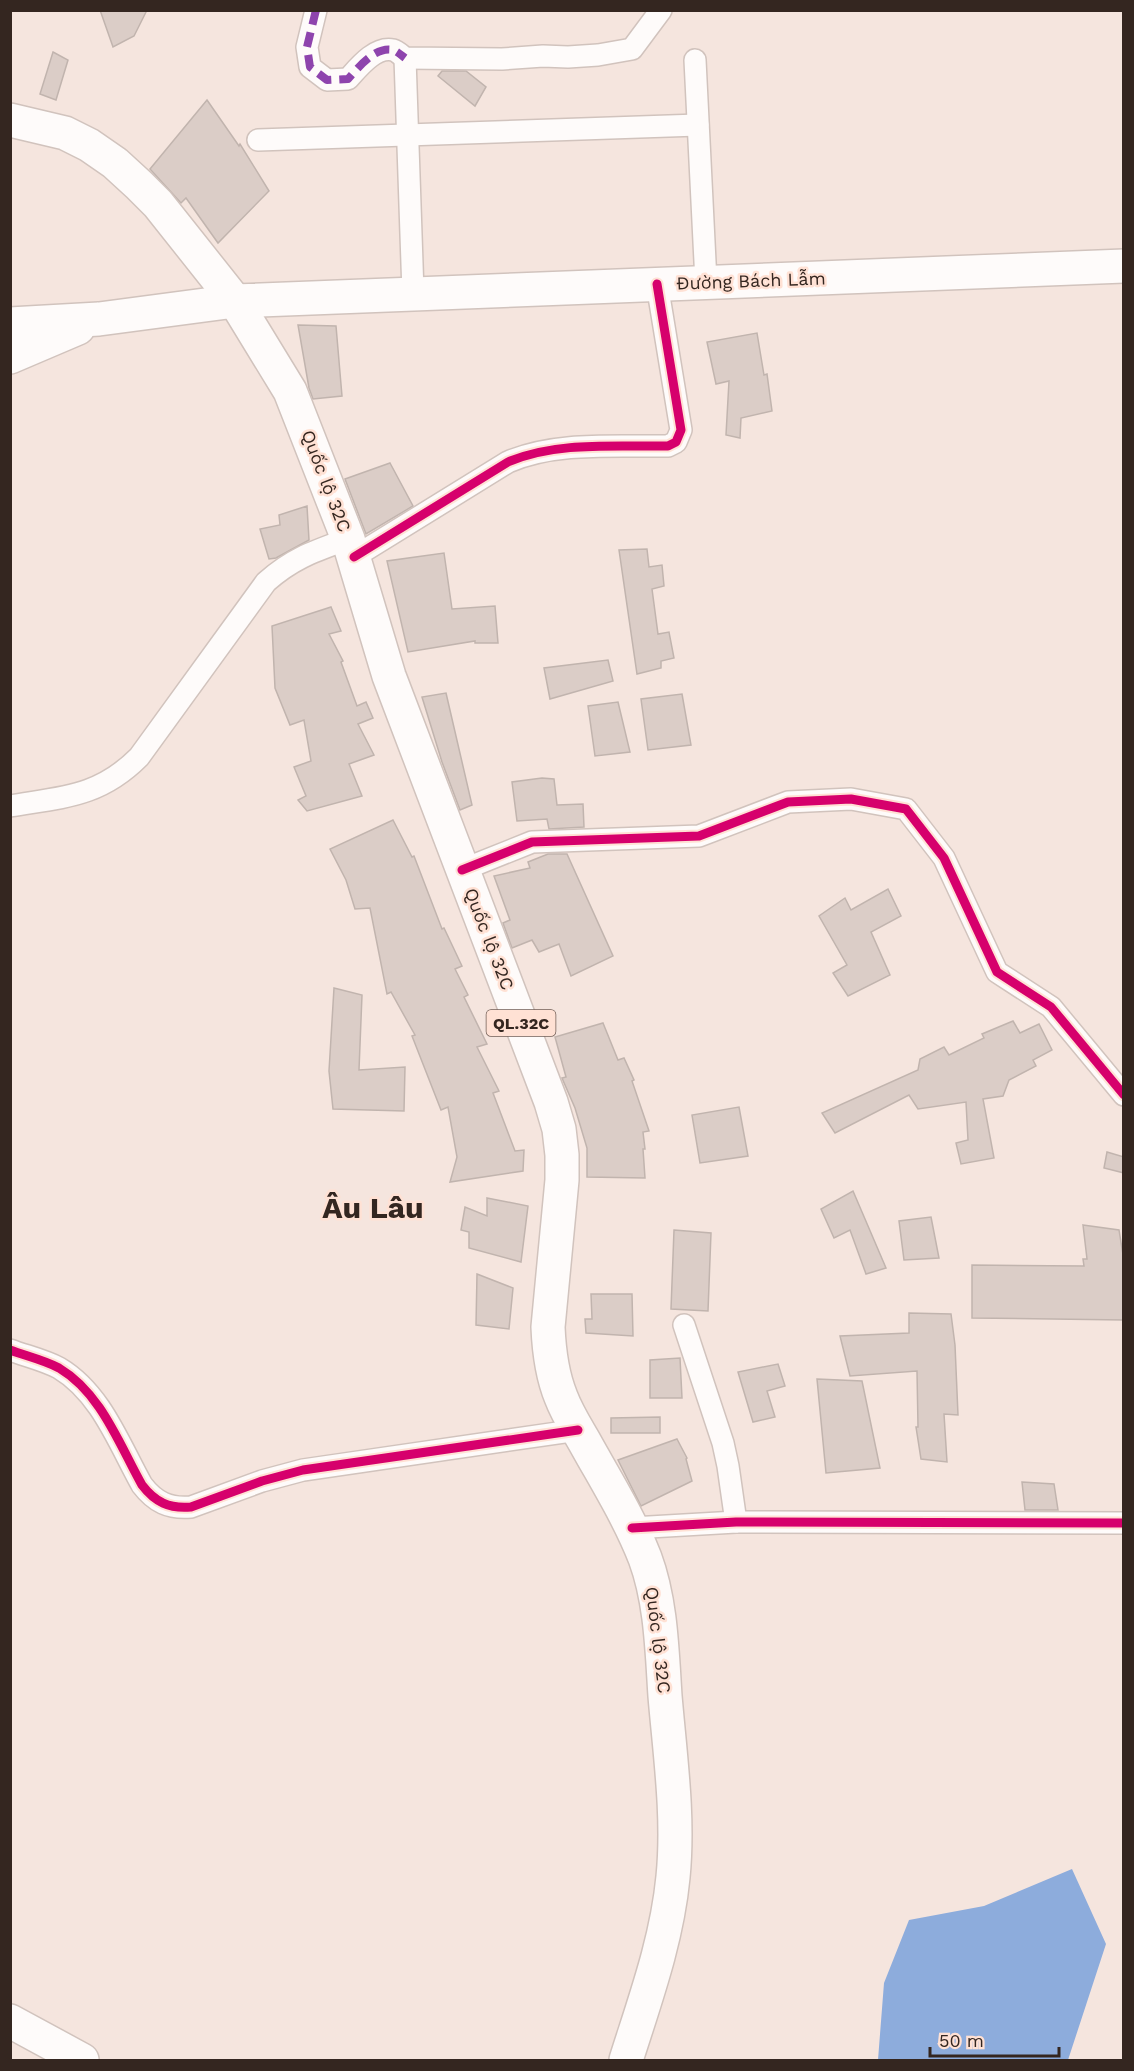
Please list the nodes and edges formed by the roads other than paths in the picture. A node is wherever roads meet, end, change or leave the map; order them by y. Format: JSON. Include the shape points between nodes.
{"nodes":[{"id":1,"x":316,"y":10,"type":"edge"},
{"id":2,"x":661,"y":10,"type":"edge"},
{"id":3,"x":405,"y":58,"type":"junction"},
{"id":4,"x":695,"y":60,"type":"dead end"},
{"id":5,"x":10,"y":120,"type":"edge"},
{"id":6,"x":698,"y":124,"type":"junction"},
{"id":7,"x":408,"y":135,"type":"junction"},
{"id":8,"x":258,"y":140,"type":"dead end"},
{"id":9,"x":1124,"y":266,"type":"edge"},
{"id":10,"x":706,"y":282,"type":"junction"},
{"id":11,"x":657,"y":284,"type":"junction"},
{"id":12,"x":413,"y":293,"type":"junction"},
{"id":13,"x":235,"y":301,"type":"junction"},
{"id":14,"x":99,"y":319,"type":"junction"},
{"id":15,"x":10,"y":324,"type":"edge"},
{"id":16,"x":10,"y":357,"type":"edge"},
{"id":17,"x":351,"y":548,"type":"junction"},
{"id":18,"x":10,"y":797,"type":"edge"},
{"id":19,"x":34,"y":802,"type":"junction"},
{"id":20,"x":10,"y":806,"type":"edge"},
{"id":21,"x":462,"y":870,"type":"junction"},
{"id":22,"x":1124,"y":1095,"type":"edge"},
{"id":23,"x":684,"y":1325,"type":"dead end"},
{"id":24,"x":10,"y":1350,"type":"edge"},
{"id":25,"x":578,"y":1430,"type":"junction"},
{"id":26,"x":736,"y":1522,"type":"junction"},
{"id":27,"x":1124,"y":1523,"type":"edge"},
{"id":28,"x":632,"y":1528,"type":"junction"},
{"id":29,"x":10,"y":2021,"type":"edge"},
{"id":30,"x":10,"y":2043,"type":"edge"},
{"id":31,"x":77,"y":2061,"type":"edge"},
{"id":32,"x":81,"y":2061,"type":"edge"},
{"id":33,"x":626,"y":2061,"type":"edge"}],
"edges":[{"from":1,"to":3,"type":"street","via":[[307,46],[310,67],[327,80],[348,79],[365,60],[385,50],[395,50]]},
{"from":2,"to":3,"type":"street","via":[[632,49],[568,57]]},
{"from":3,"to":7,"type":"street"},
{"from":4,"to":6,"type":"street"},
{"from":5,"to":13,"type":"main road","name":"Quốc lộ 32C","number":"QL.32C","via":[[65,133],[115,163],[158,204]]},
{"from":6,"to":7,"type":"street"},
{"from":6,"to":10,"type":"street"},
{"from":7,"to":8,"type":"street"},
{"from":7,"to":12,"type":"street"},
{"from":9,"to":10,"type":"main road","name":"Đường Bách Lẫm"},
{"from":10,"to":11,"type":"main road","name":"Đường Bách Lẫm"},
{"from":11,"to":12,"type":"main road","name":"Đường Bách Lẫm"},
{"from":11,"to":17,"type":"street","via":[[681,430],[676,442],[669,446],[548,450],[523,456]]},
{"from":12,"to":13,"type":"main road","name":"Đường Bách Lẫm"},
{"from":13,"to":14,"type":"main road","name":"Đường Bách Lẫm"},
{"from":13,"to":17,"type":"main road","name":"Quốc lộ 32C","number":"QL.32C","via":[[290,391]]},
{"from":14,"to":15,"type":"main road"},
{"from":14,"to":16,"type":"main road"},
{"from":17,"to":19,"type":"street","via":[[302,556],[266,582],[139,757],[126,769],[84,793]]},
{"from":17,"to":21,"type":"main road","name":"Quốc lộ 32C","number":"QL.32C","via":[[388,676]]},
{"from":18,"to":19,"type":"street"},
{"from":19,"to":20,"type":"street"},
{"from":21,"to":22,"type":"street","via":[[532,842],[699,836],[788,802],[851,800],[906,809],[944,858],[997,972],[1051,1007]]},
{"from":21,"to":25,"type":"main road","name":"Quốc lộ 32C","number":"QL.32C","via":[[559,1129],[562,1180],[549,1348],[561,1398]]},
{"from":23,"to":26,"type":"street","via":[[723,1443]]},
{"from":24,"to":25,"type":"street","via":[[56,1366],[83,1386],[150,1495],[181,1508],[303,1470]]},
{"from":25,"to":28,"type":"main road","name":"Quốc lộ 32C","number":"QL.32C"},
{"from":26,"to":27,"type":"street"},
{"from":26,"to":28,"type":"street"},
{"from":28,"to":33,"type":"main road","name":"Quốc lộ 32C","number":"QL.32C","via":[[656,1597],[675,1824],[667,1922]]},
{"from":29,"to":32,"type":"main road"},
{"from":30,"to":31,"type":"main road"}]}
